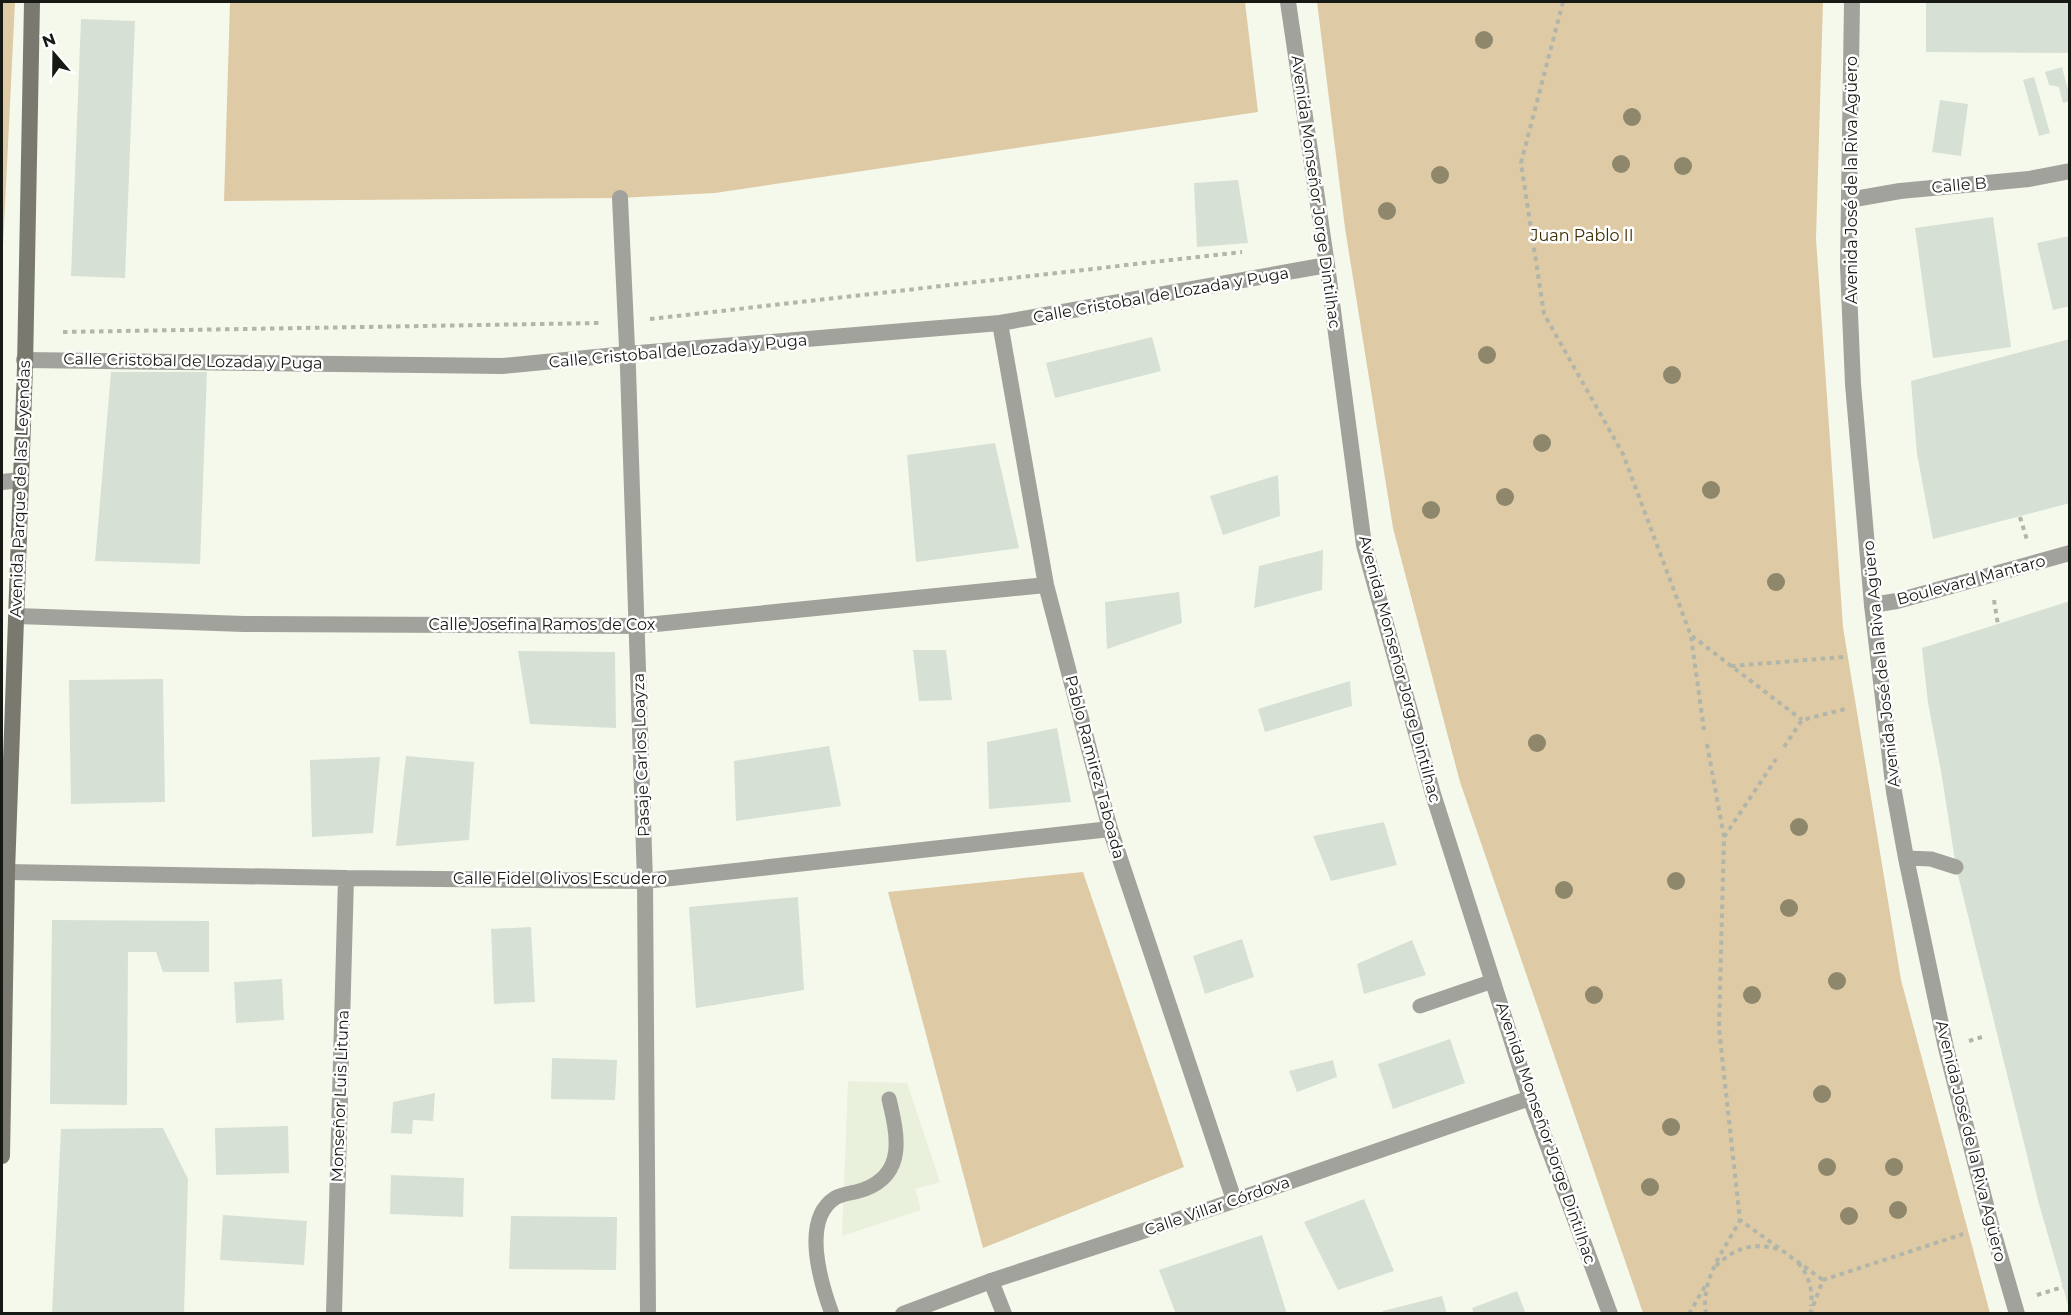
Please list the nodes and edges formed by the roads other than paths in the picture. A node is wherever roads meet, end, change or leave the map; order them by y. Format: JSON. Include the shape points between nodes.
{"nodes":[{"id":1,"x":32,"y":2,"type":"edge"},
{"id":2,"x":1288,"y":2,"type":"edge"},
{"id":3,"x":1852,"y":2,"type":"edge"},
{"id":4,"x":2070,"y":171,"type":"edge"},
{"id":5,"x":620,"y":198,"type":"dead end"},
{"id":6,"x":1849,"y":200,"type":"junction"},
{"id":7,"x":1327,"y":265,"type":"junction"},
{"id":8,"x":1000,"y":323,"type":"junction"},
{"id":9,"x":627,"y":354,"type":"junction"},
{"id":10,"x":24,"y":360,"type":"junction"},
{"id":11,"x":21,"y":480,"type":"junction"},
{"id":12,"x":2,"y":482,"type":"edge"},
{"id":13,"x":2070,"y":553,"type":"edge"},
{"id":14,"x":1046,"y":585,"type":"junction"},
{"id":15,"x":1872,"y":605,"type":"junction"},
{"id":16,"x":17,"y":616,"type":"junction"},
{"id":17,"x":636,"y":626,"type":"junction"},
{"id":18,"x":7,"y":732,"type":"edge"},
{"id":19,"x":1110,"y":829,"type":"junction"},
{"id":20,"x":1906,"y":858,"type":"junction"},
{"id":21,"x":1956,"y":867,"type":"dead end"},
{"id":22,"x":7,"y":872,"type":"junction"},
{"id":23,"x":346,"y":878,"type":"junction"},
{"id":24,"x":645,"y":881,"type":"junction"},
{"id":25,"x":1493,"y":981,"type":"junction"},
{"id":26,"x":1420,"y":1006,"type":"dead end"},
{"id":27,"x":1530,"y":1098,"type":"junction"},
{"id":28,"x":888,"y":1099,"type":"dead end"},
{"id":29,"x":2,"y":1156,"type":"edge"},
{"id":30,"x":1234,"y":1200,"type":"junction"},
{"id":31,"x":992,"y":1281,"type":"junction"},
{"id":32,"x":334,"y":1314,"type":"edge"},
{"id":33,"x":648,"y":1314,"type":"edge"},
{"id":34,"x":832,"y":1314,"type":"edge"},
{"id":35,"x":903,"y":1314,"type":"edge"},
{"id":36,"x":1004,"y":1314,"type":"edge"},
{"id":37,"x":1610,"y":1314,"type":"edge"},
{"id":38,"x":2017,"y":1314,"type":"edge"}],
"edges":[{"from":1,"to":10,"type":"main road","name":"Avenida Parque de las Leyendas"},
{"from":2,"to":7,"type":"street","name":"Avenida Monseñor Jorge Dintilhac"},
{"from":3,"to":6,"type":"street","name":"Avenida José de la Riva Agüero"},
{"from":4,"to":6,"type":"street","name":"Calle B"},
{"from":5,"to":9,"type":"street","name":"Pasaje Carlos Loayza"},
{"from":6,"to":15,"type":"street","name":"Avenida José de la Riva Agüero","via":[[1853,384]]},
{"from":7,"to":8,"type":"street","name":"Calle Cristobal de Lozada y Puga"},
{"from":7,"to":25,"type":"street","name":"Avenida Monseñor Jorge Dintilhac","via":[[1364,545],[1433,794]]},
{"from":8,"to":9,"type":"street","name":"Calle Cristobal de Lozada y Puga"},
{"from":8,"to":14,"type":"street","name":"Pablo Ramirez Taboada"},
{"from":9,"to":10,"type":"street","name":"Calle Cristobal de Lozada y Puga","via":[[503,366]]},
{"from":9,"to":17,"type":"street","name":"Pasaje Carlos Loayza"},
{"from":10,"to":11,"type":"main road","name":"Avenida Parque de las Leyendas"},
{"from":11,"to":12,"type":"street"},
{"from":11,"to":16,"type":"main road","name":"Avenida Parque de las Leyendas"},
{"from":13,"to":15,"type":"street","name":"Boulevard Mantaro"},
{"from":14,"to":17,"type":"street","name":"Calle Josefina Ramos de Cox"},
{"from":14,"to":19,"type":"street","name":"Pablo Ramirez Taboada"},
{"from":15,"to":20,"type":"street","name":"Avenida José de la Riva Agüero","via":[[1894,792]]},
{"from":16,"to":17,"type":"street","name":"Calle Josefina Ramos de Cox","via":[[244,624]]},
{"from":16,"to":18,"type":"main road","name":"Avenida Parque de las Leyendas"},
{"from":17,"to":24,"type":"street","name":"Pasaje Carlos Loayza"},
{"from":18,"to":22,"type":"main road","name":"Avenida Parque de las Leyendas"},
{"from":19,"to":24,"type":"street","name":"Calle Fidel Olivos Escudero"},
{"from":19,"to":30,"type":"street","name":"Pablo Ramirez Taboada"},
{"from":20,"to":21,"type":"lane","via":[[1931,859]]},
{"from":20,"to":38,"type":"street","name":"Avenida José de la Riva Agüero","via":[[1946,1048]]},
{"from":22,"to":23,"type":"street","name":"Calle Fidel Olivos Escudero"},
{"from":22,"to":29,"type":"main road","name":"Avenida Parque de las Leyendas"},
{"from":23,"to":24,"type":"street","name":"Calle Fidel Olivos Escudero"},
{"from":23,"to":32,"type":"street","name":"Monseñor Luis Lituna"},
{"from":24,"to":33,"type":"street","name":"Pasaje Carlos Loayza"},
{"from":25,"to":26,"type":"lane"},
{"from":25,"to":27,"type":"street","name":"Avenida Monseñor Jorge Dintilhac"},
{"from":27,"to":30,"type":"street","name":"Calle Villar Córdova"},
{"from":27,"to":37,"type":"street","name":"Avenida Monseñor Jorge Dintilhac"},
{"from":28,"to":34,"type":"lane","via":[[897,1148],[892,1166],[882,1182],[836,1198],[824,1208],[818,1221],[815,1253]]},
{"from":30,"to":31,"type":"street","name":"Calle Villar Córdova"},
{"from":31,"to":35,"type":"street","name":"Calle Villar Córdova"},
{"from":31,"to":36,"type":"street"}]}
